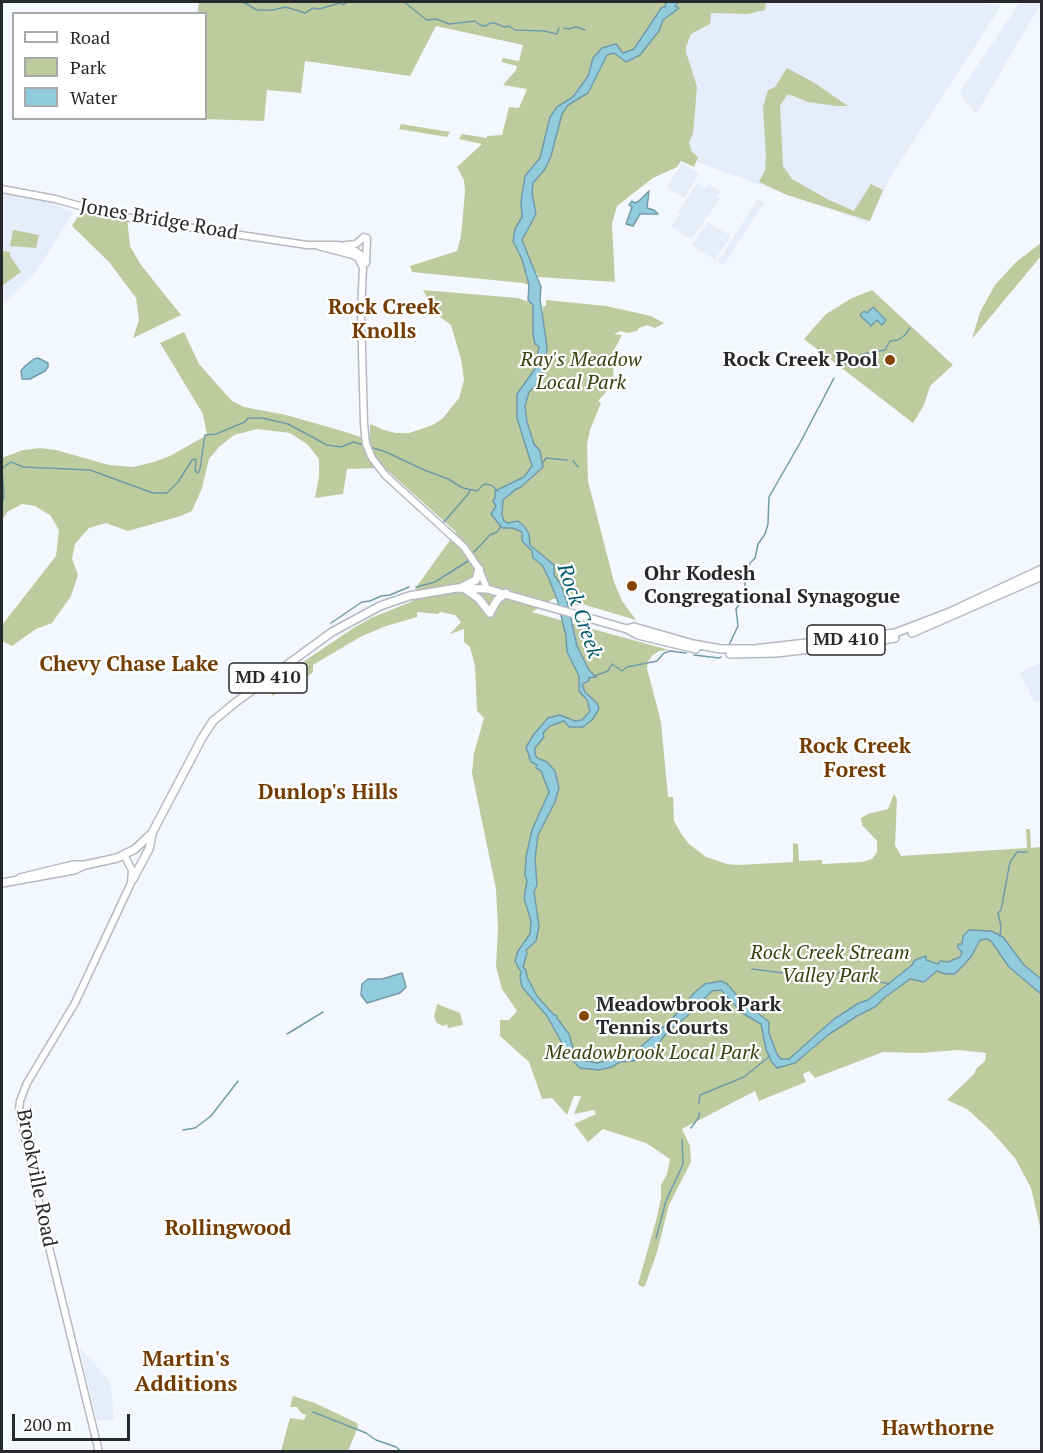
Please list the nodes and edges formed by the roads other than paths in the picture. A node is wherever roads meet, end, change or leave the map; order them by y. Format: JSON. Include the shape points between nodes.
{"nodes":[{"id":1,"x":2,"y":189,"type":"edge"},
{"id":2,"x":339,"y":245,"type":"junction"},
{"id":3,"x":318,"y":246,"type":"junction"},
{"id":4,"x":357,"y":254,"type":"junction"},
{"id":5,"x":366,"y":266,"type":"junction"},
{"id":6,"x":361,"y":296,"type":"junction"},
{"id":7,"x":479,"y":569,"type":"junction"},
{"id":8,"x":1041,"y":570,"type":"edge"},
{"id":9,"x":1041,"y":576,"type":"edge"},
{"id":10,"x":462,"y":587,"type":"junction"},
{"id":11,"x":487,"y":589,"type":"junction"},
{"id":12,"x":506,"y":593,"type":"junction"},
{"id":13,"x":627,"y":629,"type":"junction"},
{"id":14,"x":152,"y":833,"type":"junction"},
{"id":15,"x":124,"y":855,"type":"junction"},
{"id":16,"x":133,"y":879,"type":"junction"},
{"id":17,"x":2,"y":883,"type":"edge"},
{"id":18,"x":99,"y":1452,"type":"edge"}],
"edges":[{"from":1,"to":3,"type":"main road","name":"Jones Bridge Road","via":[[113,215]]},
{"from":2,"to":3,"type":"main road","name":"Jones Bridge Road"},
{"from":2,"to":4,"type":"main road","name":"Jones Bridge Road"},
{"from":2,"to":5,"type":"main road","via":[[353,245],[365,237]]},
{"from":3,"to":4,"type":"main road","name":"Jones Bridge Road"},
{"from":4,"to":5,"type":"main road"},
{"from":4,"to":6,"type":"main road","via":[[363,268]]},
{"from":5,"to":6,"type":"main road"},
{"from":6,"to":7,"type":"main road","via":[[364,424],[369,452],[385,475],[455,538]]},
{"from":7,"to":10,"type":"main road","via":[[476,579]]},
{"from":7,"to":11,"type":"main road"},
{"from":8,"to":13,"type":"main road","number":"MD 410","via":[[927,622],[879,636],[733,650],[701,646],[634,627]]},
{"from":9,"to":13,"type":"main road","number":"MD 410","via":[[924,629],[872,642],[776,653],[724,654],[660,641]]},
{"from":10,"to":11,"type":"main road","number":"MD 410"},
{"from":10,"to":12,"type":"main road","via":[[490,613]]},
{"from":10,"to":14,"type":"main road","number":"MD 410","via":[[409,596],[357,617],[236,702],[209,725]]},
{"from":11,"to":12,"type":"main road","number":"MD 410"},
{"from":12,"to":13,"type":"main road","number":"MD 410"},
{"from":14,"to":15,"type":"main road","number":"MD 410"},
{"from":14,"to":16,"type":"main road","via":[[149,849]]},
{"from":15,"to":16,"type":"main road"},
{"from":15,"to":17,"type":"main road","number":"MD 410"},
{"from":16,"to":18,"type":"main road","name":"Brookville Road","via":[[75,1003],[27,1083],[20,1106],[48,1243]]}]}
